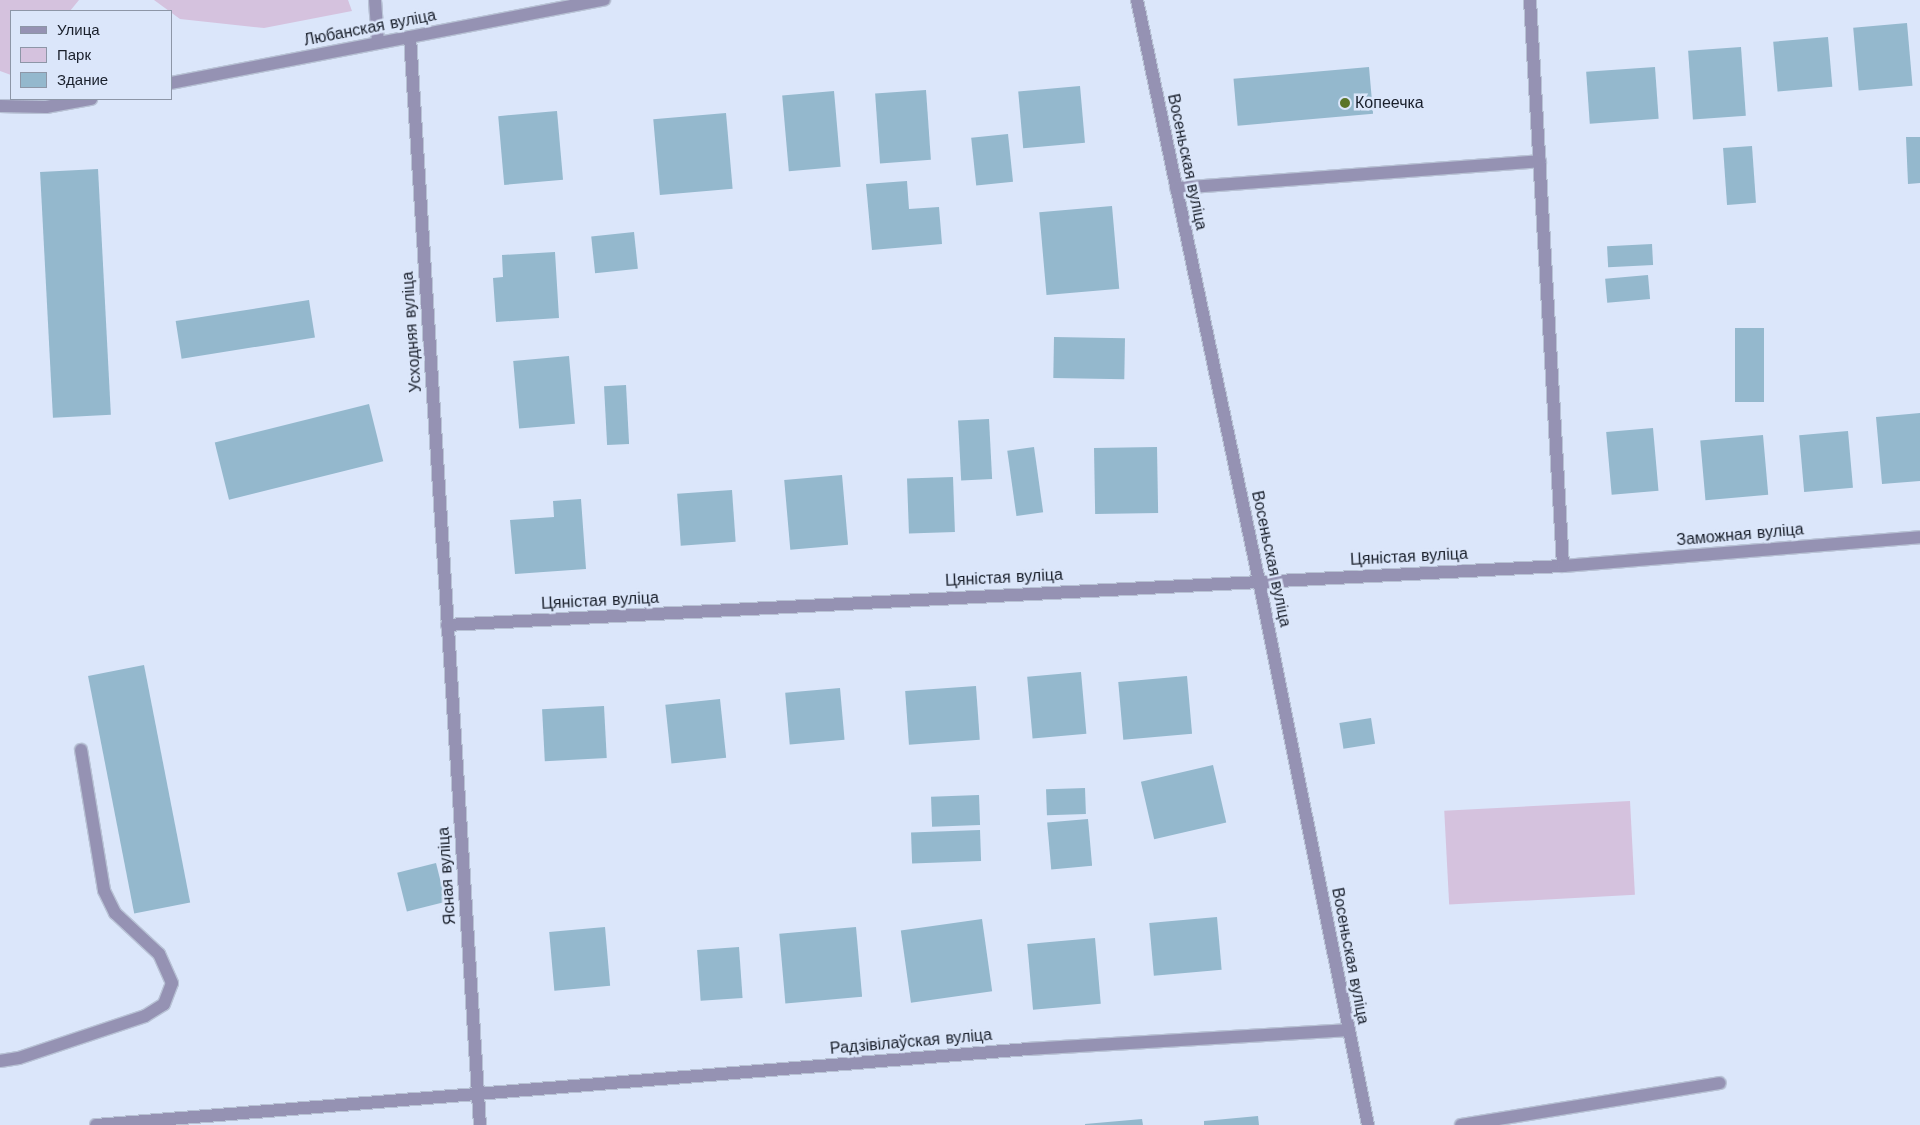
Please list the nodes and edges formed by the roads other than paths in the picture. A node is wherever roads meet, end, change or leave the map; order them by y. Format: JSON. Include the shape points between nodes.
{"nodes":[{"id":1,"x":375,"y":0,"type":"edge"},
{"id":2,"x":604,"y":0,"type":"edge"},
{"id":3,"x":1137,"y":0,"type":"edge"},
{"id":4,"x":1530,"y":0,"type":"edge"},
{"id":5,"x":410,"y":37,"type":"junction"},
{"id":6,"x":378,"y":43,"type":"junction"},
{"id":7,"x":172,"y":83,"type":"edge"},
{"id":8,"x":85,"y":100,"type":"edge"},
{"id":9,"x":0,"y":106,"type":"edge"},
{"id":10,"x":1540,"y":161,"type":"junction"},
{"id":11,"x":1176,"y":188,"type":"junction"},
{"id":12,"x":1920,"y":537,"type":"edge"},
{"id":13,"x":1564,"y":566,"type":"junction"},
{"id":14,"x":1259,"y":581,"type":"junction"},
{"id":15,"x":447,"y":625,"type":"junction"},
{"id":16,"x":81,"y":750,"type":"dead end"},
{"id":17,"x":1348,"y":1030,"type":"junction"},
{"id":18,"x":0,"y":1061,"type":"edge"},
{"id":19,"x":1720,"y":1083,"type":"dead end"},
{"id":20,"x":478,"y":1092,"type":"junction"},
{"id":21,"x":96,"y":1125,"type":"edge"},
{"id":22,"x":480,"y":1125,"type":"edge"},
{"id":23,"x":1368,"y":1125,"type":"edge"},
{"id":24,"x":1461,"y":1125,"type":"edge"}],
"edges":[{"from":1,"to":6,"type":"street"},
{"from":2,"to":5,"type":"street","name":"Любанская вуліца"},
{"from":3,"to":11,"type":"street","name":"Восеньская вуліца"},
{"from":4,"to":10,"type":"street"},
{"from":5,"to":6,"type":"street","name":"Любанская вуліца"},
{"from":5,"to":15,"type":"street","name":"Усходняя вуліца"},
{"from":6,"to":7,"type":"street","name":"Любанская вуліца"},
{"from":8,"to":9,"type":"street","via":[[46,107]]},
{"from":10,"to":11,"type":"street"},
{"from":10,"to":13,"type":"street"},
{"from":11,"to":14,"type":"street","name":"Восеньская вуліца"},
{"from":12,"to":13,"type":"street","name":"Заможная вуліца"},
{"from":13,"to":14,"type":"street","name":"Цяністая вуліца"},
{"from":14,"to":15,"type":"street","name":"Цяністая вуліца"},
{"from":14,"to":17,"type":"street","name":"Восеньская вуліца"},
{"from":15,"to":20,"type":"street","name":"Ясная вуліца"},
{"from":16,"to":18,"type":"street","via":[[104,890],[115,913],[159,954],[172,983],[164,1004],[146,1016],[19,1058]]},
{"from":17,"to":20,"type":"street","name":"Радзівілаўская вуліца","via":[[1029,1049]]},
{"from":17,"to":23,"type":"street","name":"Восеньская вуліца"},
{"from":19,"to":24,"type":"street"},
{"from":20,"to":21,"type":"street","name":"Радзівілаўская вуліца"},
{"from":20,"to":22,"type":"street","name":"Ясная вуліца"}]}
